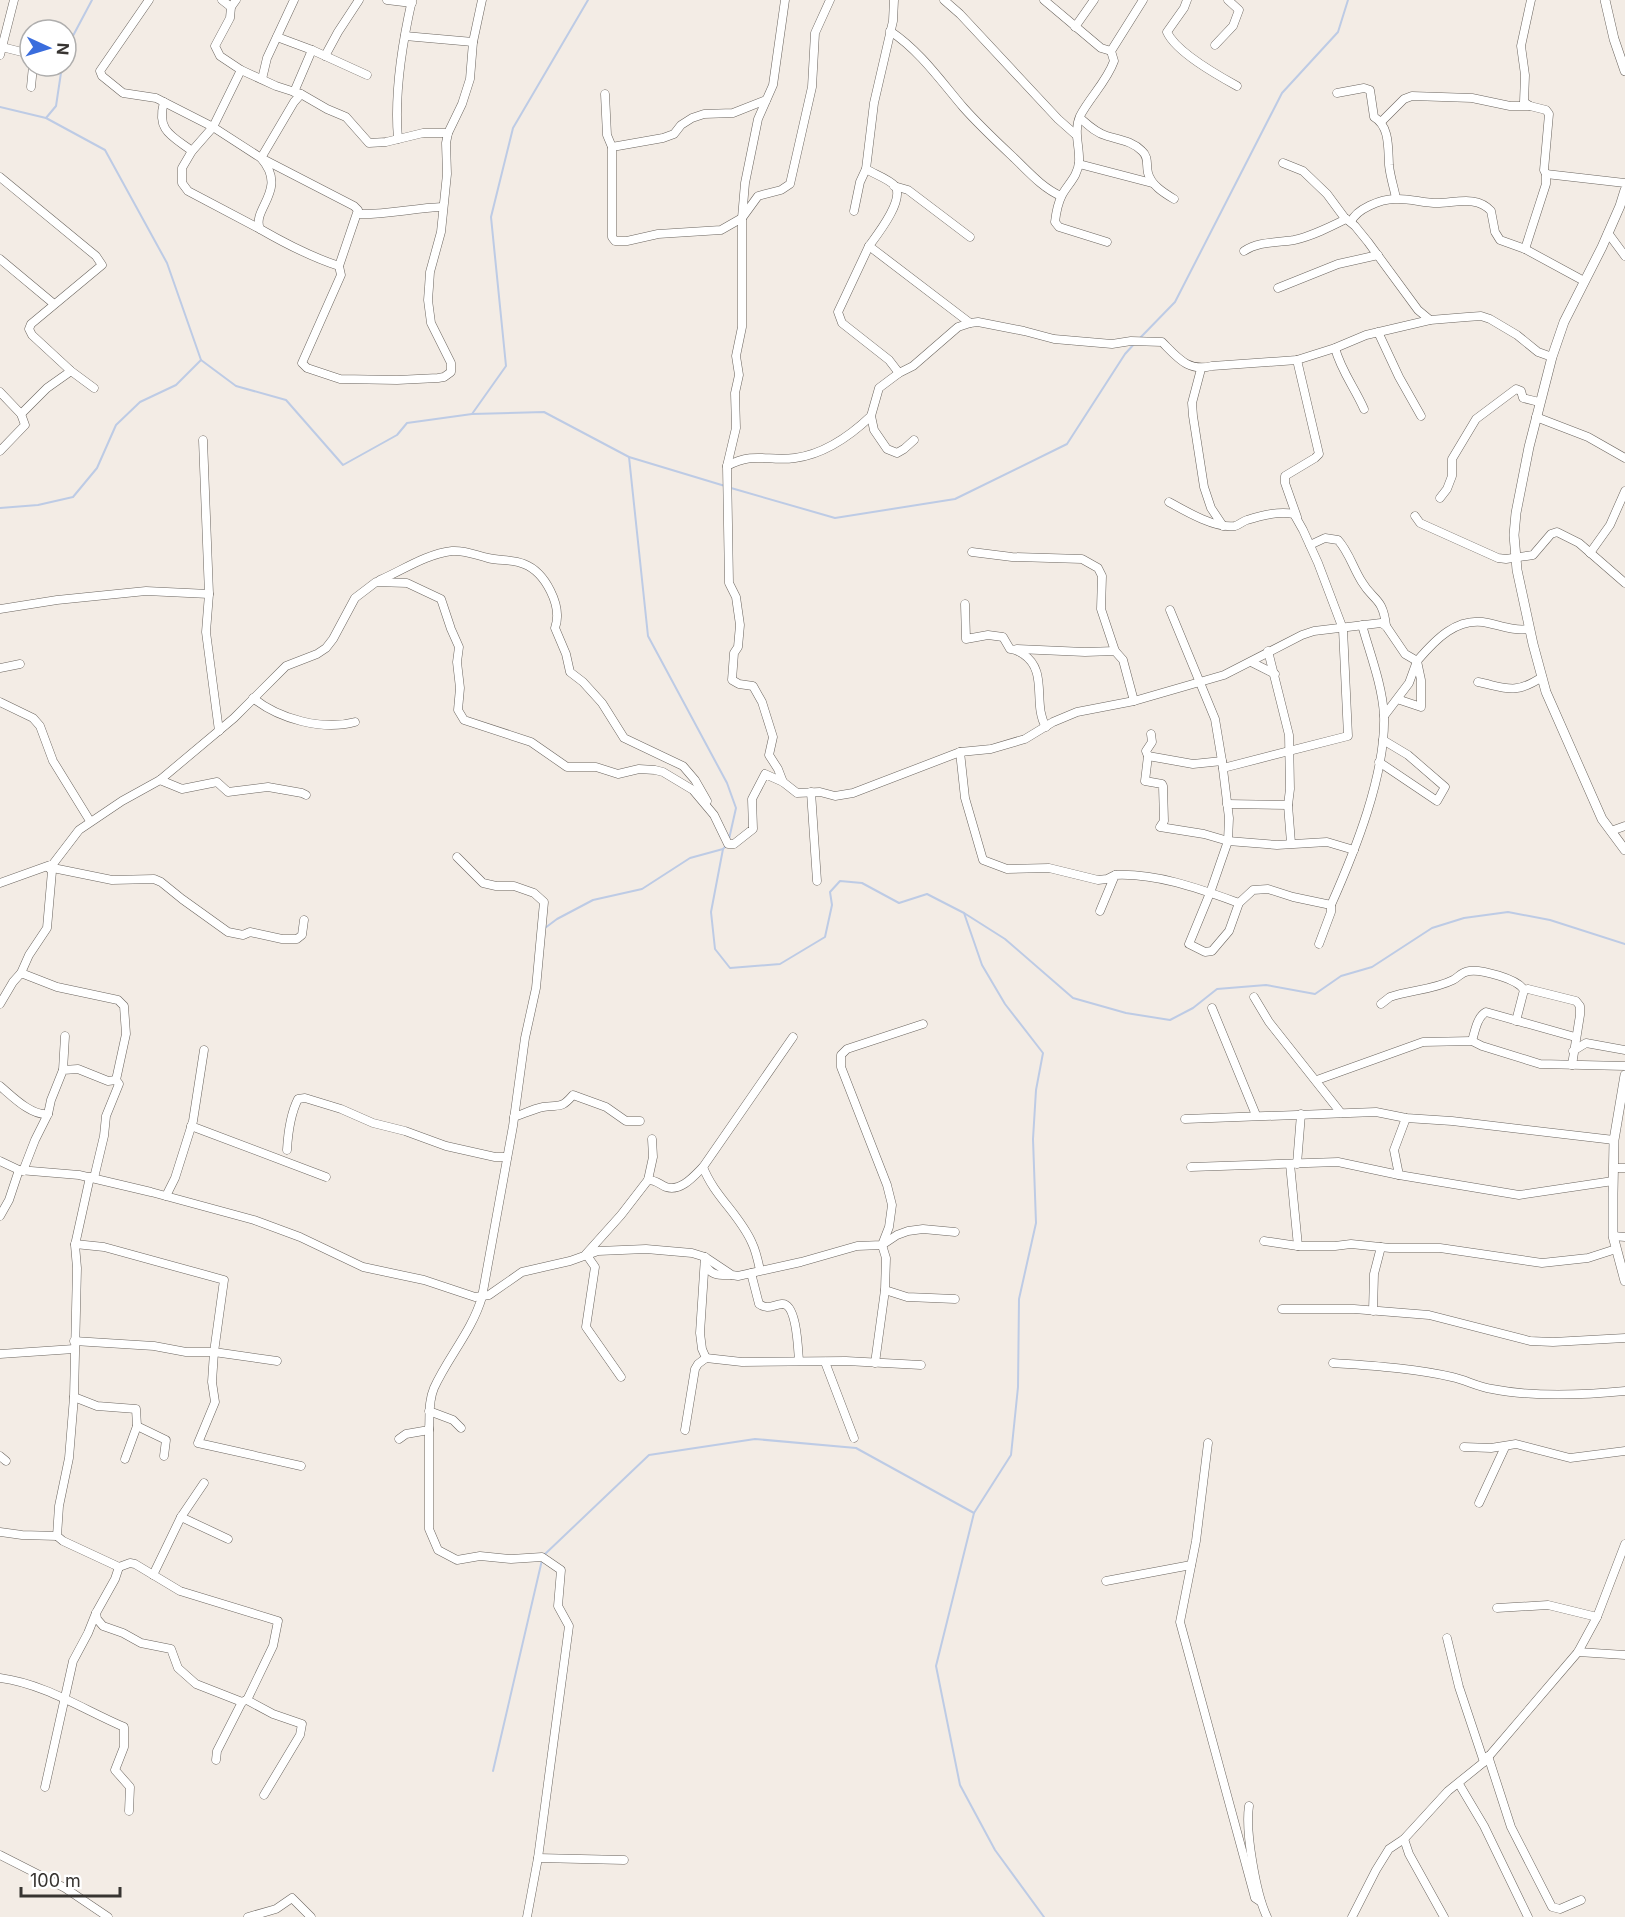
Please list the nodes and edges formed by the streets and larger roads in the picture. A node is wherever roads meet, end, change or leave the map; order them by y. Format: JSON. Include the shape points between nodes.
{"nodes":[{"id":1,"x":14,"y":0,"type":"edge"},
{"id":2,"x":149,"y":0,"type":"edge"},
{"id":3,"x":222,"y":0,"type":"edge"},
{"id":4,"x":294,"y":0,"type":"edge"},
{"id":5,"x":359,"y":0,"type":"edge"},
{"id":6,"x":387,"y":0,"type":"edge"},
{"id":7,"x":482,"y":0,"type":"edge"},
{"id":8,"x":784,"y":0,"type":"edge"},
{"id":9,"x":830,"y":0,"type":"edge"},
{"id":10,"x":894,"y":0,"type":"edge"},
{"id":11,"x":944,"y":0,"type":"edge"},
{"id":12,"x":1044,"y":0,"type":"edge"},
{"id":13,"x":1094,"y":0,"type":"edge"},
{"id":14,"x":1143,"y":0,"type":"edge"},
{"id":15,"x":1187,"y":0,"type":"edge"},
{"id":16,"x":1228,"y":0,"type":"edge"},
{"id":17,"x":1532,"y":0,"type":"edge"},
{"id":18,"x":1605,"y":0,"type":"edge"},
{"id":19,"x":412,"y":2,"type":"edge"},
{"id":20,"x":234,"y":3,"type":"edge"},
{"id":21,"x":1075,"y":27,"type":"junction"},
{"id":22,"x":890,"y":31,"type":"junction"},
{"id":23,"x":277,"y":36,"type":"junction"},
{"id":24,"x":405,"y":36,"type":"junction"},
{"id":25,"x":473,"y":42,"type":"junction"},
{"id":26,"x":1215,"y":45,"type":"dead end"},
{"id":27,"x":312,"y":50,"type":"junction"},
{"id":28,"x":1,"y":51,"type":"edge"},
{"id":29,"x":1111,"y":51,"type":"junction"},
{"id":30,"x":18,"y":53,"type":"edge"},
{"id":31,"x":325,"y":56,"type":"junction"},
{"id":32,"x":241,"y":70,"type":"junction"},
{"id":33,"x":1625,"y":70,"type":"edge"},
{"id":34,"x":367,"y":75,"type":"dead end"},
{"id":35,"x":32,"y":78,"type":"edge"},
{"id":36,"x":262,"y":79,"type":"junction"},
{"id":37,"x":1237,"y":86,"type":"dead end"},
{"id":38,"x":31,"y":87,"type":"dead end"},
{"id":39,"x":298,"y":93,"type":"junction"},
{"id":40,"x":1337,"y":93,"type":"dead end"},
{"id":41,"x":605,"y":94,"type":"dead end"},
{"id":42,"x":766,"y":100,"type":"junction"},
{"id":43,"x":164,"y":102,"type":"junction"},
{"id":44,"x":1530,"y":106,"type":"junction"},
{"id":45,"x":1080,"y":118,"type":"junction"},
{"id":46,"x":1382,"y":122,"type":"junction"},
{"id":47,"x":213,"y":127,"type":"junction"},
{"id":48,"x":448,"y":133,"type":"junction"},
{"id":49,"x":1076,"y":135,"type":"junction"},
{"id":50,"x":398,"y":139,"type":"junction"},
{"id":51,"x":612,"y":147,"type":"junction"},
{"id":52,"x":192,"y":151,"type":"junction"},
{"id":53,"x":261,"y":158,"type":"junction"},
{"id":54,"x":1282,"y":163,"type":"dead end"},
{"id":55,"x":1079,"y":164,"type":"junction"},
{"id":56,"x":866,"y":169,"type":"junction"},
{"id":57,"x":1546,"y":174,"type":"junction"},
{"id":58,"x":0,"y":177,"type":"edge"},
{"id":59,"x":1152,"y":183,"type":"junction"},
{"id":60,"x":1625,"y":183,"type":"edge"},
{"id":61,"x":894,"y":186,"type":"junction"},
{"id":62,"x":1625,"y":190,"type":"edge"},
{"id":63,"x":1061,"y":196,"type":"junction"},
{"id":64,"x":1396,"y":198,"type":"junction"},
{"id":65,"x":1174,"y":199,"type":"dead end"},
{"id":66,"x":442,"y":207,"type":"junction"},
{"id":67,"x":854,"y":211,"type":"dead end"},
{"id":68,"x":358,"y":214,"type":"junction"},
{"id":69,"x":742,"y":218,"type":"junction"},
{"id":70,"x":1349,"y":221,"type":"junction"},
{"id":71,"x":260,"y":229,"type":"junction"},
{"id":72,"x":1608,"y":233,"type":"junction"},
{"id":73,"x":970,"y":237,"type":"dead end"},
{"id":74,"x":1107,"y":242,"type":"dead end"},
{"id":75,"x":869,"y":246,"type":"junction"},
{"id":76,"x":1525,"y":249,"type":"junction"},
{"id":77,"x":1244,"y":250,"type":"dead end"},
{"id":78,"x":1378,"y":255,"type":"junction"},
{"id":79,"x":1625,"y":256,"type":"edge"},
{"id":80,"x":0,"y":259,"type":"edge"},
{"id":81,"x":339,"y":266,"type":"junction"},
{"id":82,"x":1584,"y":280,"type":"junction"},
{"id":83,"x":1278,"y":288,"type":"dead end"},
{"id":84,"x":54,"y":304,"type":"junction"},
{"id":85,"x":1430,"y":320,"type":"junction"},
{"id":86,"x":970,"y":323,"type":"junction"},
{"id":87,"x":1378,"y":332,"type":"junction"},
{"id":88,"x":1335,"y":348,"type":"junction"},
{"id":89,"x":1552,"y":357,"type":"junction"},
{"id":90,"x":1297,"y":360,"type":"junction"},
{"id":91,"x":1201,"y":369,"type":"junction"},
{"id":92,"x":70,"y":371,"type":"junction"},
{"id":93,"x":899,"y":373,"type":"junction"},
{"id":94,"x":94,"y":388,"type":"dead end"},
{"id":95,"x":0,"y":392,"type":"edge"},
{"id":96,"x":1539,"y":402,"type":"junction"},
{"id":97,"x":1364,"y":409,"type":"dead end"},
{"id":98,"x":21,"y":414,"type":"junction"},
{"id":99,"x":871,"y":416,"type":"junction"},
{"id":100,"x":1421,"y":416,"type":"dead end"},
{"id":101,"x":1536,"y":417,"type":"junction"},
{"id":102,"x":203,"y":440,"type":"dead end"},
{"id":103,"x":914,"y":440,"type":"dead end"},
{"id":104,"x":0,"y":451,"type":"edge"},
{"id":105,"x":1625,"y":458,"type":"edge"},
{"id":106,"x":728,"y":466,"type":"junction"},
{"id":107,"x":1625,"y":491,"type":"edge"},
{"id":108,"x":1440,"y":498,"type":"dead end"},
{"id":109,"x":1169,"y":502,"type":"dead end"},
{"id":110,"x":1415,"y":516,"type":"dead end"},
{"id":111,"x":1297,"y":517,"type":"junction"},
{"id":112,"x":1222,"y":526,"type":"junction"},
{"id":113,"x":1310,"y":545,"type":"junction"},
{"id":114,"x":972,"y":552,"type":"dead end"},
{"id":115,"x":1590,"y":553,"type":"junction"},
{"id":116,"x":1515,"y":558,"type":"junction"},
{"id":117,"x":376,"y":582,"type":"junction"},
{"id":118,"x":1625,"y":583,"type":"edge"},
{"id":119,"x":209,"y":594,"type":"junction"},
{"id":120,"x":964,"y":604,"type":"dead end"},
{"id":121,"x":0,"y":609,"type":"edge"},
{"id":122,"x":1170,"y":610,"type":"dead end"},
{"id":123,"x":1362,"y":625,"type":"junction"},
{"id":124,"x":1386,"y":626,"type":"junction"},
{"id":125,"x":1343,"y":629,"type":"junction"},
{"id":126,"x":1530,"y":629,"type":"junction"},
{"id":127,"x":1016,"y":649,"type":"junction"},
{"id":128,"x":1115,"y":651,"type":"junction"},
{"id":129,"x":1268,"y":651,"type":"junction"},
{"id":130,"x":1417,"y":661,"type":"junction"},
{"id":131,"x":1251,"y":662,"type":"junction"},
{"id":132,"x":20,"y":664,"type":"dead end"},
{"id":133,"x":0,"y":668,"type":"edge"},
{"id":134,"x":1275,"y":674,"type":"junction"},
{"id":135,"x":1542,"y":676,"type":"junction"},
{"id":136,"x":1478,"y":682,"type":"dead end"},
{"id":137,"x":1198,"y":684,"type":"junction"},
{"id":138,"x":254,"y":698,"type":"junction"},
{"id":139,"x":1397,"y":699,"type":"junction"},
{"id":140,"x":1134,"y":701,"type":"junction"},
{"id":141,"x":0,"y":702,"type":"edge"},
{"id":142,"x":1383,"y":704,"type":"junction"},
{"id":143,"x":1391,"y":707,"type":"junction"},
{"id":144,"x":1384,"y":716,"type":"junction"},
{"id":145,"x":355,"y":722,"type":"dead end"},
{"id":146,"x":1046,"y":727,"type":"junction"},
{"id":147,"x":219,"y":731,"type":"junction"},
{"id":148,"x":1151,"y":735,"type":"dead end"},
{"id":149,"x":1383,"y":740,"type":"junction"},
{"id":150,"x":1289,"y":750,"type":"junction"},
{"id":151,"x":960,"y":752,"type":"junction"},
{"id":152,"x":1148,"y":756,"type":"junction"},
{"id":153,"x":1379,"y":762,"type":"junction"},
{"id":154,"x":1223,"y":764,"type":"junction"},
{"id":155,"x":160,"y":780,"type":"junction"},
{"id":156,"x":783,"y":782,"type":"junction"},
{"id":157,"x":811,"y":792,"type":"junction"},
{"id":158,"x":306,"y":795,"type":"dead end"},
{"id":159,"x":1227,"y":804,"type":"junction"},
{"id":160,"x":1288,"y":805,"type":"junction"},
{"id":161,"x":709,"y":809,"type":"junction"},
{"id":162,"x":90,"y":821,"type":"junction"},
{"id":163,"x":1625,"y":826,"type":"edge"},
{"id":164,"x":1611,"y":831,"type":"junction"},
{"id":165,"x":1228,"y":841,"type":"junction"},
{"id":166,"x":1291,"y":843,"type":"junction"},
{"id":167,"x":1354,"y":850,"type":"junction"},
{"id":168,"x":1625,"y":850,"type":"edge"},
{"id":169,"x":457,"y":856,"type":"dead end"},
{"id":170,"x":48,"y":867,"type":"junction"},
{"id":171,"x":1114,"y":875,"type":"junction"},
{"id":172,"x":817,"y":881,"type":"dead end"},
{"id":173,"x":0,"y":884,"type":"edge"},
{"id":174,"x":1210,"y":893,"type":"junction"},
{"id":175,"x":1239,"y":903,"type":"junction"},
{"id":176,"x":1331,"y":904,"type":"junction"},
{"id":177,"x":1100,"y":911,"type":"dead end"},
{"id":178,"x":304,"y":920,"type":"dead end"},
{"id":179,"x":1319,"y":944,"type":"dead end"},
{"id":180,"x":21,"y":973,"type":"junction"},
{"id":181,"x":1524,"y":990,"type":"junction"},
{"id":182,"x":1254,"y":998,"type":"dead end"},
{"id":183,"x":0,"y":1004,"type":"edge"},
{"id":184,"x":1381,"y":1004,"type":"dead end"},
{"id":185,"x":1212,"y":1008,"type":"dead end"},
{"id":186,"x":1516,"y":1021,"type":"junction"},
{"id":187,"x":922,"y":1024,"type":"dead end"},
{"id":188,"x":65,"y":1036,"type":"dead end"},
{"id":189,"x":793,"y":1037,"type":"dead end"},
{"id":190,"x":1575,"y":1037,"type":"junction"},
{"id":191,"x":1472,"y":1041,"type":"junction"},
{"id":192,"x":204,"y":1050,"type":"dead end"},
{"id":193,"x":1625,"y":1050,"type":"edge"},
{"id":194,"x":1573,"y":1051,"type":"junction"},
{"id":195,"x":1572,"y":1065,"type":"junction"},
{"id":196,"x":1625,"y":1066,"type":"edge"},
{"id":197,"x":63,"y":1070,"type":"junction"},
{"id":198,"x":1625,"y":1075,"type":"edge"},
{"id":199,"x":116,"y":1080,"type":"junction"},
{"id":200,"x":1317,"y":1080,"type":"junction"},
{"id":201,"x":0,"y":1086,"type":"edge"},
{"id":202,"x":1341,"y":1113,"type":"junction"},
{"id":203,"x":48,"y":1114,"type":"junction"},
{"id":204,"x":1301,"y":1114,"type":"junction"},
{"id":205,"x":1256,"y":1115,"type":"junction"},
{"id":206,"x":514,"y":1117,"type":"junction"},
{"id":207,"x":1406,"y":1118,"type":"junction"},
{"id":208,"x":1185,"y":1119,"type":"dead end"},
{"id":209,"x":640,"y":1121,"type":"dead end"},
{"id":210,"x":191,"y":1126,"type":"junction"},
{"id":211,"x":652,"y":1139,"type":"dead end"},
{"id":212,"x":1614,"y":1140,"type":"junction"},
{"id":213,"x":287,"y":1150,"type":"dead end"},
{"id":214,"x":507,"y":1156,"type":"junction"},
{"id":215,"x":0,"y":1161,"type":"edge"},
{"id":216,"x":1293,"y":1164,"type":"junction"},
{"id":217,"x":704,"y":1167,"type":"junction"},
{"id":218,"x":1191,"y":1167,"type":"dead end"},
{"id":219,"x":1614,"y":1168,"type":"junction"},
{"id":220,"x":1625,"y":1168,"type":"edge"},
{"id":221,"x":21,"y":1170,"type":"junction"},
{"id":222,"x":1399,"y":1175,"type":"junction"},
{"id":223,"x":326,"y":1177,"type":"dead end"},
{"id":224,"x":92,"y":1178,"type":"junction"},
{"id":225,"x":648,"y":1180,"type":"junction"},
{"id":226,"x":1613,"y":1180,"type":"junction"},
{"id":227,"x":166,"y":1196,"type":"junction"},
{"id":228,"x":0,"y":1216,"type":"edge"},
{"id":229,"x":955,"y":1232,"type":"dead end"},
{"id":230,"x":1613,"y":1236,"type":"junction"},
{"id":231,"x":1625,"y":1237,"type":"edge"},
{"id":232,"x":1264,"y":1241,"type":"dead end"},
{"id":233,"x":75,"y":1244,"type":"junction"},
{"id":234,"x":882,"y":1245,"type":"junction"},
{"id":235,"x":1298,"y":1246,"type":"junction"},
{"id":236,"x":1381,"y":1247,"type":"junction"},
{"id":237,"x":1616,"y":1249,"type":"junction"},
{"id":238,"x":586,"y":1254,"type":"junction"},
{"id":239,"x":704,"y":1260,"type":"junction"},
{"id":240,"x":760,"y":1270,"type":"junction"},
{"id":241,"x":751,"y":1273,"type":"junction"},
{"id":242,"x":1625,"y":1281,"type":"edge"},
{"id":243,"x":885,"y":1290,"type":"junction"},
{"id":244,"x":482,"y":1297,"type":"junction"},
{"id":245,"x":955,"y":1299,"type":"dead end"},
{"id":246,"x":1282,"y":1309,"type":"dead end"},
{"id":247,"x":1373,"y":1311,"type":"junction"},
{"id":248,"x":1625,"y":1338,"type":"edge"},
{"id":249,"x":74,"y":1345,"type":"junction"},
{"id":250,"x":214,"y":1352,"type":"junction"},
{"id":251,"x":0,"y":1354,"type":"edge"},
{"id":252,"x":705,"y":1358,"type":"junction"},
{"id":253,"x":277,"y":1361,"type":"dead end"},
{"id":254,"x":799,"y":1361,"type":"junction"},
{"id":255,"x":825,"y":1362,"type":"junction"},
{"id":256,"x":875,"y":1363,"type":"junction"},
{"id":257,"x":1334,"y":1364,"type":"dead end"},
{"id":258,"x":921,"y":1365,"type":"dead end"},
{"id":259,"x":621,"y":1377,"type":"dead end"},
{"id":260,"x":1625,"y":1391,"type":"edge"},
{"id":261,"x":74,"y":1397,"type":"junction"},
{"id":262,"x":429,"y":1411,"type":"junction"},
{"id":263,"x":137,"y":1426,"type":"junction"},
{"id":264,"x":429,"y":1428,"type":"junction"},
{"id":265,"x":460,"y":1428,"type":"dead end"},
{"id":266,"x":686,"y":1430,"type":"dead end"},
{"id":267,"x":854,"y":1438,"type":"dead end"},
{"id":268,"x":399,"y":1439,"type":"dead end"},
{"id":269,"x":1208,"y":1443,"type":"dead end"},
{"id":270,"x":1464,"y":1447,"type":"dead end"},
{"id":271,"x":1505,"y":1447,"type":"junction"},
{"id":272,"x":1625,"y":1451,"type":"edge"},
{"id":273,"x":164,"y":1456,"type":"dead end"},
{"id":274,"x":125,"y":1459,"type":"dead end"},
{"id":275,"x":300,"y":1466,"type":"dead end"},
{"id":276,"x":204,"y":1483,"type":"dead end"},
{"id":277,"x":1479,"y":1503,"type":"dead end"},
{"id":278,"x":181,"y":1517,"type":"junction"},
{"id":279,"x":0,"y":1532,"type":"edge"},
{"id":280,"x":57,"y":1536,"type":"junction"},
{"id":281,"x":228,"y":1539,"type":"dead end"},
{"id":282,"x":1625,"y":1546,"type":"edge"},
{"id":283,"x":1191,"y":1565,"type":"junction"},
{"id":284,"x":119,"y":1567,"type":"junction"},
{"id":285,"x":153,"y":1575,"type":"junction"},
{"id":286,"x":1107,"y":1581,"type":"dead end"},
{"id":287,"x":1497,"y":1608,"type":"dead end"},
{"id":288,"x":96,"y":1613,"type":"junction"},
{"id":289,"x":1597,"y":1617,"type":"junction"},
{"id":290,"x":1447,"y":1638,"type":"dead end"},
{"id":291,"x":1578,"y":1652,"type":"junction"},
{"id":292,"x":1625,"y":1655,"type":"edge"},
{"id":293,"x":2,"y":1680,"type":"edge"},
{"id":294,"x":63,"y":1698,"type":"junction"},
{"id":295,"x":244,"y":1701,"type":"junction"},
{"id":296,"x":1486,"y":1759,"type":"junction"},
{"id":297,"x":216,"y":1760,"type":"dead end"},
{"id":298,"x":1459,"y":1784,"type":"junction"},
{"id":299,"x":45,"y":1787,"type":"dead end"},
{"id":300,"x":264,"y":1795,"type":"dead end"},
{"id":301,"x":1249,"y":1806,"type":"dead end"},
{"id":302,"x":129,"y":1811,"type":"dead end"},
{"id":303,"x":1404,"y":1839,"type":"junction"},
{"id":304,"x":0,"y":1856,"type":"edge"},
{"id":305,"x":538,"y":1858,"type":"junction"},
{"id":306,"x":624,"y":1860,"type":"dead end"},
{"id":307,"x":1581,"y":1900,"type":"dead end"},
{"id":308,"x":1261,"y":1902,"type":"junction"},
{"id":309,"x":108,"y":1917,"type":"edge"},
{"id":310,"x":248,"y":1917,"type":"edge"},
{"id":311,"x":311,"y":1917,"type":"edge"},
{"id":312,"x":527,"y":1917,"type":"edge"},
{"id":313,"x":1266,"y":1917,"type":"edge"},
{"id":314,"x":1352,"y":1917,"type":"edge"},
{"id":315,"x":1444,"y":1917,"type":"edge"},
{"id":316,"x":1528,"y":1917,"type":"edge"}],
"edges":[{"from":1,"to":28,"type":"street"},
{"from":2,"to":43,"type":"street","via":[[100,71],[123,93]]},
{"from":3,"to":20,"type":"street"},
{"from":4,"to":23,"type":"street"},
{"from":5,"to":31,"type":"street"},
{"from":6,"to":19,"type":"street"},
{"from":7,"to":25,"type":"street"},
{"from":8,"to":42,"type":"street","via":[[773,85]]},
{"from":9,"to":69,"type":"street","via":[[815,33],[812,87],[790,184],[758,196]]},
{"from":10,"to":22,"type":"street"},
{"from":11,"to":49,"type":"street"},
{"from":12,"to":21,"type":"street"},
{"from":13,"to":21,"type":"street"},
{"from":14,"to":29,"type":"street"},
{"from":15,"to":37,"type":"street","via":[[1167,32],[1169,37],[1198,62]]},
{"from":16,"to":26,"type":"street","via":[[1239,10],[1233,26]]},
{"from":17,"to":44,"type":"street","via":[[1521,46],[1523,96]]},
{"from":18,"to":33,"type":"street"},
{"from":19,"to":24,"type":"street"},
{"from":20,"to":32,"type":"street","via":[[215,46],[220,56]]},
{"from":21,"to":29,"type":"street","via":[[1101,48]]},
{"from":22,"to":56,"type":"street","via":[[874,103]]},
{"from":22,"to":63,"type":"street","via":[[925,60],[1002,148]]},
{"from":23,"to":27,"type":"street"},
{"from":23,"to":36,"type":"street"},
{"from":24,"to":25,"type":"street"},
{"from":24,"to":50,"type":"street","via":[[396,115]]},
{"from":25,"to":48,"type":"street","via":[[470,79]]},
{"from":27,"to":31,"type":"street"},
{"from":27,"to":39,"type":"street"},
{"from":28,"to":30,"type":"street"},
{"from":29,"to":45,"type":"street","via":[[1111,69]]},
{"from":31,"to":34,"type":"street"},
{"from":32,"to":36,"type":"street"},
{"from":32,"to":47,"type":"street"},
{"from":35,"to":38,"type":"street"},
{"from":36,"to":39,"type":"street"},
{"from":39,"to":50,"type":"street","via":[[346,117],[369,143]]},
{"from":39,"to":53,"type":"street"},
{"from":40,"to":46,"type":"street","via":[[1367,88],[1374,117]]},
{"from":41,"to":51,"type":"street"},
{"from":42,"to":51,"type":"street","via":[[733,113],[692,118],[663,138]]},
{"from":42,"to":69,"type":"street","via":[[753,138]]},
{"from":43,"to":47,"type":"street"},
{"from":43,"to":52,"type":"street","via":[[160,119],[164,130]]},
{"from":44,"to":46,"type":"street","via":[[1472,98],[1412,96]]},
{"from":44,"to":57,"type":"street","via":[[1549,114]]},
{"from":45,"to":49,"type":"street"},
{"from":45,"to":59,"type":"street","via":[[1094,130],[1143,151]]},
{"from":46,"to":64,"type":"street"},
{"from":47,"to":52,"type":"street"},
{"from":47,"to":53,"type":"street"},
{"from":48,"to":50,"type":"street"},
{"from":48,"to":66,"type":"street"},
{"from":49,"to":55,"type":"street"},
{"from":51,"to":69,"type":"street","via":[[615,241],[721,230]]},
{"from":52,"to":71,"type":"street","via":[[182,168],[182,183],[188,191]]},
{"from":53,"to":68,"type":"street","via":[[354,206]]},
{"from":53,"to":71,"type":"street","via":[[271,177],[270,196],[258,221]]},
{"from":54,"to":70,"type":"street","via":[[1310,177]]},
{"from":55,"to":59,"type":"street"},
{"from":55,"to":63,"type":"street","via":[[1073,181]]},
{"from":56,"to":61,"type":"street"},
{"from":56,"to":67,"type":"street"},
{"from":57,"to":60,"type":"street"},
{"from":57,"to":76,"type":"street","via":[[1541,203]]},
{"from":58,"to":84,"type":"street","via":[[87,248],[102,265]]},
{"from":59,"to":65,"type":"street"},
{"from":61,"to":73,"type":"street","via":[[908,190]]},
{"from":61,"to":75,"type":"street","via":[[896,200],[890,215]]},
{"from":62,"to":72,"type":"street"},
{"from":63,"to":74,"type":"street","via":[[1055,222],[1059,227]]},
{"from":64,"to":70,"type":"street","via":[[1360,211]]},
{"from":64,"to":76,"type":"street","via":[[1481,204],[1491,211],[1496,237]]},
{"from":66,"to":68,"type":"street"},
{"from":66,"to":81,"type":"street","via":[[428,300],[431,323],[451,372],[397,380],[340,379],[303,366],[341,275]]},
{"from":68,"to":81,"type":"street"},
{"from":69,"to":106,"type":"street","via":[[742,327],[736,357],[736,428]]},
{"from":70,"to":77,"type":"street","via":[[1294,240]]},
{"from":70,"to":78,"type":"street"},
{"from":71,"to":81,"type":"street","via":[[314,258]]},
{"from":72,"to":79,"type":"street"},
{"from":72,"to":82,"type":"street"},
{"from":75,"to":86,"type":"street"},
{"from":75,"to":93,"type":"street","via":[[838,312],[842,323],[889,360]]},
{"from":76,"to":82,"type":"street"},
{"from":78,"to":83,"type":"street","via":[[1338,264]]},
{"from":78,"to":85,"type":"street","via":[[1418,310]]},
{"from":80,"to":84,"type":"street"},
{"from":82,"to":89,"type":"street"},
{"from":84,"to":92,"type":"street","via":[[31,324],[30,332]]},
{"from":85,"to":87,"type":"street"},
{"from":85,"to":89,"type":"street","via":[[1481,316]]},
{"from":86,"to":91,"type":"street","via":[[1054,339],[1112,344],[1162,342],[1188,366]]},
{"from":86,"to":93,"type":"street","via":[[948,334],[914,366]]},
{"from":87,"to":88,"type":"street"},
{"from":87,"to":100,"type":"street"},
{"from":88,"to":90,"type":"street"},
{"from":88,"to":97,"type":"street","via":[[1339,364]]},
{"from":89,"to":96,"type":"street"},
{"from":90,"to":91,"type":"street"},
{"from":90,"to":111,"type":"street","via":[[1319,454],[1285,476]]},
{"from":91,"to":112,"type":"street","via":[[1192,403],[1194,424],[1204,487]]},
{"from":92,"to":94,"type":"street"},
{"from":92,"to":98,"type":"street"},
{"from":93,"to":99,"type":"street","via":[[879,388]]},
{"from":95,"to":98,"type":"street"},
{"from":96,"to":101,"type":"street"},
{"from":96,"to":108,"type":"street","via":[[1523,398],[1516,389],[1476,419],[1452,459],[1452,476]]},
{"from":98,"to":104,"type":"street","via":[[25,425]]},
{"from":99,"to":103,"type":"street","via":[[874,430],[892,451],[897,453]]},
{"from":99,"to":106,"type":"street","via":[[839,443],[818,453],[794,459],[742,458]]},
{"from":101,"to":105,"type":"street","via":[[1588,437]]},
{"from":101,"to":116,"type":"street","via":[[1516,513]]},
{"from":102,"to":119,"type":"street"},
{"from":106,"to":156,"type":"street","via":[[729,583],[736,597],[740,625],[732,680],[753,686],[758,693],[773,737],[769,755]]},
{"from":107,"to":115,"type":"street","via":[[1610,525]]},
{"from":109,"to":112,"type":"street"},
{"from":110,"to":116,"type":"street","via":[[1420,523],[1492,557]]},
{"from":111,"to":112,"type":"street","via":[[1271,514],[1236,526]]},
{"from":111,"to":113,"type":"street"},
{"from":113,"to":124,"type":"street","via":[[1326,538],[1338,540],[1366,588],[1381,604]]},
{"from":113,"to":125,"type":"street"},
{"from":114,"to":128,"type":"street","via":[[1082,559],[1098,568],[1102,576],[1101,609]]},
{"from":115,"to":116,"type":"street","via":[[1557,532],[1533,555]]},
{"from":115,"to":118,"type":"street"},
{"from":116,"to":126,"type":"street"},
{"from":117,"to":138,"type":"street","via":[[355,598],[326,648],[286,666]]},
{"from":117,"to":161,"type":"street","via":[[407,583],[441,599],[459,647],[458,710],[465,720],[531,742],[567,767],[597,767],[618,774],[639,769],[663,772],[690,787]]},
{"from":117,"to":161,"type":"street","via":[[450,551],[465,550],[526,565],[543,578],[555,604],[555,628],[570,672],[602,703],[624,738],[683,766],[695,780]]},
{"from":119,"to":121,"type":"street","via":[[146,591]]},
{"from":119,"to":147,"type":"street","via":[[206,633]]},
{"from":120,"to":127,"type":"street","via":[[966,639],[1003,637],[1010,649]]},
{"from":122,"to":137,"type":"street"},
{"from":123,"to":124,"type":"street"},
{"from":123,"to":125,"type":"street"},
{"from":123,"to":142,"type":"street"},
{"from":124,"to":130,"type":"street","via":[[1405,654]]},
{"from":125,"to":129,"type":"street","via":[[1302,634]]},
{"from":125,"to":150,"type":"street","via":[[1348,736]]},
{"from":126,"to":130,"type":"street","via":[[1470,622],[1437,637]]},
{"from":126,"to":135,"type":"street"},
{"from":127,"to":128,"type":"street"},
{"from":127,"to":146,"type":"street","via":[[1030,659],[1038,672],[1040,714]]},
{"from":128,"to":140,"type":"street","via":[[1123,660]]},
{"from":129,"to":131,"type":"street"},
{"from":129,"to":134,"type":"street"},
{"from":130,"to":139,"type":"street"},
{"from":130,"to":139,"type":"street","via":[[1421,707]]},
{"from":131,"to":134,"type":"street"},
{"from":131,"to":137,"type":"street"},
{"from":132,"to":133,"type":"street"},
{"from":134,"to":150,"type":"street"},
{"from":135,"to":136,"type":"street","via":[[1514,690]]},
{"from":135,"to":164,"type":"street"},
{"from":137,"to":140,"type":"street"},
{"from":137,"to":154,"type":"street","via":[[1215,719]]},
{"from":138,"to":145,"type":"street","via":[[287,719],[340,726]]},
{"from":138,"to":147,"type":"street"},
{"from":139,"to":143,"type":"street"},
{"from":140,"to":146,"type":"street","via":[[1089,708]]},
{"from":141,"to":162,"type":"street","via":[[33,718],[40,726],[53,761]]},
{"from":142,"to":143,"type":"street"},
{"from":142,"to":144,"type":"street"},
{"from":143,"to":144,"type":"street"},
{"from":144,"to":149,"type":"street"},
{"from":146,"to":151,"type":"street","via":[[1006,745]]},
{"from":147,"to":155,"type":"street"},
{"from":148,"to":152,"type":"street"},
{"from":149,"to":153,"type":"street"},
{"from":149,"to":153,"type":"street","via":[[1408,755],[1445,787],[1437,801]]},
{"from":150,"to":154,"type":"street"},
{"from":150,"to":160,"type":"street"},
{"from":151,"to":157,"type":"street","via":[[854,793],[835,796]]},
{"from":151,"to":171,"type":"street","via":[[965,798],[983,861],[1007,869],[1049,868],[1098,880]]},
{"from":152,"to":154,"type":"street","via":[[1193,764]]},
{"from":152,"to":165,"type":"street","via":[[1145,781],[1163,786],[1164,821],[1160,828]]},
{"from":153,"to":167,"type":"street"},
{"from":154,"to":159,"type":"street"},
{"from":155,"to":158,"type":"street","via":[[182,789],[217,782],[228,792],[268,787]]},
{"from":155,"to":162,"type":"street"},
{"from":156,"to":157,"type":"street","via":[[797,793]]},
{"from":156,"to":161,"type":"street","via":[[765,774],[752,799],[753,829],[734,844],[728,844]]},
{"from":157,"to":172,"type":"street"},
{"from":159,"to":160,"type":"street"},
{"from":159,"to":165,"type":"street"},
{"from":160,"to":166,"type":"street"},
{"from":162,"to":170,"type":"street"},
{"from":163,"to":164,"type":"street"},
{"from":164,"to":168,"type":"street"},
{"from":165,"to":166,"type":"street"},
{"from":165,"to":174,"type":"street"},
{"from":166,"to":167,"type":"street","via":[[1327,842]]},
{"from":167,"to":176,"type":"street"},
{"from":169,"to":206,"type":"street","via":[[483,883],[514,886],[534,893],[544,902],[536,987]]},
{"from":170,"to":173,"type":"street"},
{"from":170,"to":178,"type":"street","via":[[112,880],[154,879],[236,934],[250,932],[297,939],[302,935]]},
{"from":170,"to":180,"type":"street","via":[[52,871],[46,928]]},
{"from":171,"to":174,"type":"street","via":[[1161,879]]},
{"from":171,"to":177,"type":"street"},
{"from":174,"to":175,"type":"street"},
{"from":174,"to":175,"type":"street","via":[[1188,944],[1205,952],[1212,951],[1229,931]]},
{"from":175,"to":176,"type":"street","via":[[1260,888]]},
{"from":176,"to":179,"type":"street"},
{"from":180,"to":183,"type":"street"},
{"from":180,"to":199,"type":"street","via":[[57,987],[118,1000],[124,1006],[126,1034]]},
{"from":181,"to":184,"type":"street","via":[[1511,981],[1471,971],[1453,980],[1390,997]]},
{"from":181,"to":186,"type":"street"},
{"from":181,"to":190,"type":"street","via":[[1576,1001],[1580,1015]]},
{"from":182,"to":200,"type":"street"},
{"from":185,"to":205,"type":"street"},
{"from":186,"to":190,"type":"street"},
{"from":186,"to":191,"type":"street","via":[[1486,1012]]},
{"from":187,"to":234,"type":"street","via":[[847,1049],[841,1055],[841,1067],[892,1205]]},
{"from":188,"to":197,"type":"street"},
{"from":189,"to":217,"type":"street"},
{"from":190,"to":194,"type":"street"},
{"from":191,"to":195,"type":"street","via":[[1540,1064]]},
{"from":191,"to":200,"type":"street","via":[[1423,1042]]},
{"from":192,"to":210,"type":"street"},
{"from":193,"to":194,"type":"street","via":[[1586,1043]]},
{"from":194,"to":195,"type":"street"},
{"from":195,"to":196,"type":"street"},
{"from":197,"to":199,"type":"street","via":[[78,1069],[108,1081]]},
{"from":197,"to":203,"type":"street"},
{"from":198,"to":212,"type":"street"},
{"from":199,"to":224,"type":"street","via":[[119,1084],[106,1116]]},
{"from":200,"to":202,"type":"street"},
{"from":201,"to":203,"type":"street","via":[[42,1115]]},
{"from":202,"to":204,"type":"street"},
{"from":202,"to":207,"type":"street","via":[[1376,1112]]},
{"from":203,"to":221,"type":"street"},
{"from":204,"to":205,"type":"street"},
{"from":204,"to":216,"type":"street"},
{"from":205,"to":208,"type":"street"},
{"from":206,"to":209,"type":"street","via":[[543,1107],[559,1107],[573,1095],[606,1107],[626,1121]]},
{"from":206,"to":214,"type":"street"},
{"from":207,"to":212,"type":"street"},
{"from":207,"to":222,"type":"street","via":[[1394,1150]]},
{"from":210,"to":223,"type":"street"},
{"from":210,"to":227,"type":"street","via":[[176,1178]]},
{"from":211,"to":225,"type":"street"},
{"from":212,"to":219,"type":"street"},
{"from":213,"to":214,"type":"street","via":[[294,1106],[298,1099],[305,1098],[446,1146]]},
{"from":214,"to":244,"type":"street"},
{"from":215,"to":221,"type":"street"},
{"from":216,"to":218,"type":"street"},
{"from":216,"to":222,"type":"street","via":[[1338,1162]]},
{"from":216,"to":235,"type":"street"},
{"from":217,"to":225,"type":"street","via":[[682,1186],[666,1187]]},
{"from":217,"to":240,"type":"street","via":[[708,1181],[753,1243]]},
{"from":219,"to":220,"type":"street"},
{"from":219,"to":226,"type":"street"},
{"from":221,"to":224,"type":"street"},
{"from":221,"to":228,"type":"street"},
{"from":222,"to":226,"type":"street","via":[[1519,1195]]},
{"from":224,"to":227,"type":"street"},
{"from":224,"to":233,"type":"street"},
{"from":225,"to":238,"type":"street"},
{"from":226,"to":230,"type":"street"},
{"from":227,"to":244,"type":"street","via":[[263,1224],[363,1267]]},
{"from":229,"to":234,"type":"street","via":[[908,1231]]},
{"from":230,"to":231,"type":"street"},
{"from":230,"to":237,"type":"street"},
{"from":232,"to":235,"type":"street"},
{"from":233,"to":249,"type":"street"},
{"from":233,"to":250,"type":"street","via":[[104,1247],[224,1280]]},
{"from":234,"to":240,"type":"street","via":[[857,1246]]},
{"from":234,"to":243,"type":"street","via":[[886,1258]]},
{"from":235,"to":236,"type":"street"},
{"from":236,"to":237,"type":"street","via":[[1440,1248],[1542,1263],[1588,1258]]},
{"from":236,"to":247,"type":"street","via":[[1374,1274]]},
{"from":237,"to":242,"type":"street"},
{"from":238,"to":239,"type":"street","via":[[646,1249],[693,1252]]},
{"from":238,"to":244,"type":"street","via":[[570,1262],[522,1272]]},
{"from":238,"to":259,"type":"street","via":[[595,1268],[586,1328]]},
{"from":239,"to":241,"type":"street","via":[[732,1275]]},
{"from":239,"to":252,"type":"street","via":[[700,1333]]},
{"from":240,"to":241,"type":"street"},
{"from":241,"to":254,"type":"street","via":[[759,1304],[785,1304],[792,1311]]},
{"from":243,"to":245,"type":"street","via":[[907,1297]]},
{"from":243,"to":256,"type":"street"},
{"from":244,"to":262,"type":"street","via":[[473,1322],[433,1389]]},
{"from":246,"to":247,"type":"street"},
{"from":247,"to":248,"type":"street","via":[[1429,1315],[1530,1341]]},
{"from":249,"to":250,"type":"street"},
{"from":249,"to":251,"type":"street"},
{"from":249,"to":261,"type":"street"},
{"from":250,"to":253,"type":"street"},
{"from":250,"to":275,"type":"street","via":[[215,1402],[198,1443]]},
{"from":252,"to":254,"type":"street"},
{"from":252,"to":266,"type":"street","via":[[695,1369]]},
{"from":254,"to":255,"type":"street"},
{"from":255,"to":256,"type":"street"},
{"from":255,"to":267,"type":"street"},
{"from":256,"to":258,"type":"street"},
{"from":257,"to":260,"type":"street","via":[[1389,1366],[1508,1392]]},
{"from":261,"to":263,"type":"street","via":[[97,1406],[136,1409]]},
{"from":261,"to":280,"type":"street"},
{"from":262,"to":264,"type":"street"},
{"from":262,"to":265,"type":"street","via":[[453,1420]]},
{"from":263,"to":273,"type":"street","via":[[166,1440]]},
{"from":263,"to":274,"type":"street"},
{"from":264,"to":268,"type":"street"},
{"from":264,"to":305,"type":"street","via":[[429,1529],[438,1550],[457,1560],[480,1556],[542,1557],[561,1570],[558,1606],[569,1626]]},
{"from":269,"to":283,"type":"street"},
{"from":270,"to":271,"type":"street"},
{"from":271,"to":272,"type":"street","via":[[1516,1444],[1570,1458]]},
{"from":271,"to":277,"type":"street"},
{"from":276,"to":278,"type":"street"},
{"from":278,"to":281,"type":"street"},
{"from":278,"to":285,"type":"street"},
{"from":279,"to":280,"type":"street"},
{"from":280,"to":284,"type":"street"},
{"from":282,"to":289,"type":"street"},
{"from":283,"to":286,"type":"street"},
{"from":283,"to":308,"type":"street","via":[[1180,1622],[1256,1898]]},
{"from":284,"to":285,"type":"street","via":[[135,1564]]},
{"from":284,"to":288,"type":"street"},
{"from":285,"to":295,"type":"street","via":[[180,1591],[278,1621],[273,1646]]},
{"from":287,"to":289,"type":"street","via":[[1548,1605]]},
{"from":288,"to":294,"type":"street","via":[[73,1661]]},
{"from":288,"to":295,"type":"street","via":[[103,1626],[141,1643],[171,1649],[178,1668],[196,1684]]},
{"from":289,"to":291,"type":"street"},
{"from":290,"to":296,"type":"street","via":[[1459,1687]]},
{"from":291,"to":292,"type":"street"},
{"from":291,"to":296,"type":"street"},
{"from":293,"to":294,"type":"street"},
{"from":294,"to":299,"type":"street"},
{"from":294,"to":302,"type":"street","via":[[124,1727],[124,1747],[115,1770],[130,1787]]},
{"from":295,"to":297,"type":"street"},
{"from":295,"to":300,"type":"street","via":[[302,1724],[300,1735]]},
{"from":296,"to":298,"type":"street"},
{"from":296,"to":307,"type":"street","via":[[1511,1827],[1552,1907],[1560,1909]]},
{"from":298,"to":303,"type":"street"},
{"from":298,"to":316,"type":"street"},
{"from":301,"to":308,"type":"street","via":[[1248,1826]]},
{"from":303,"to":314,"type":"street","via":[[1389,1849]]},
{"from":303,"to":315,"type":"street"},
{"from":304,"to":309,"type":"street","via":[[65,1888]]},
{"from":305,"to":306,"type":"street"},
{"from":305,"to":312,"type":"street"},
{"from":308,"to":313,"type":"street"},
{"from":310,"to":311,"type":"street","via":[[276,1909],[292,1898]]}]}
